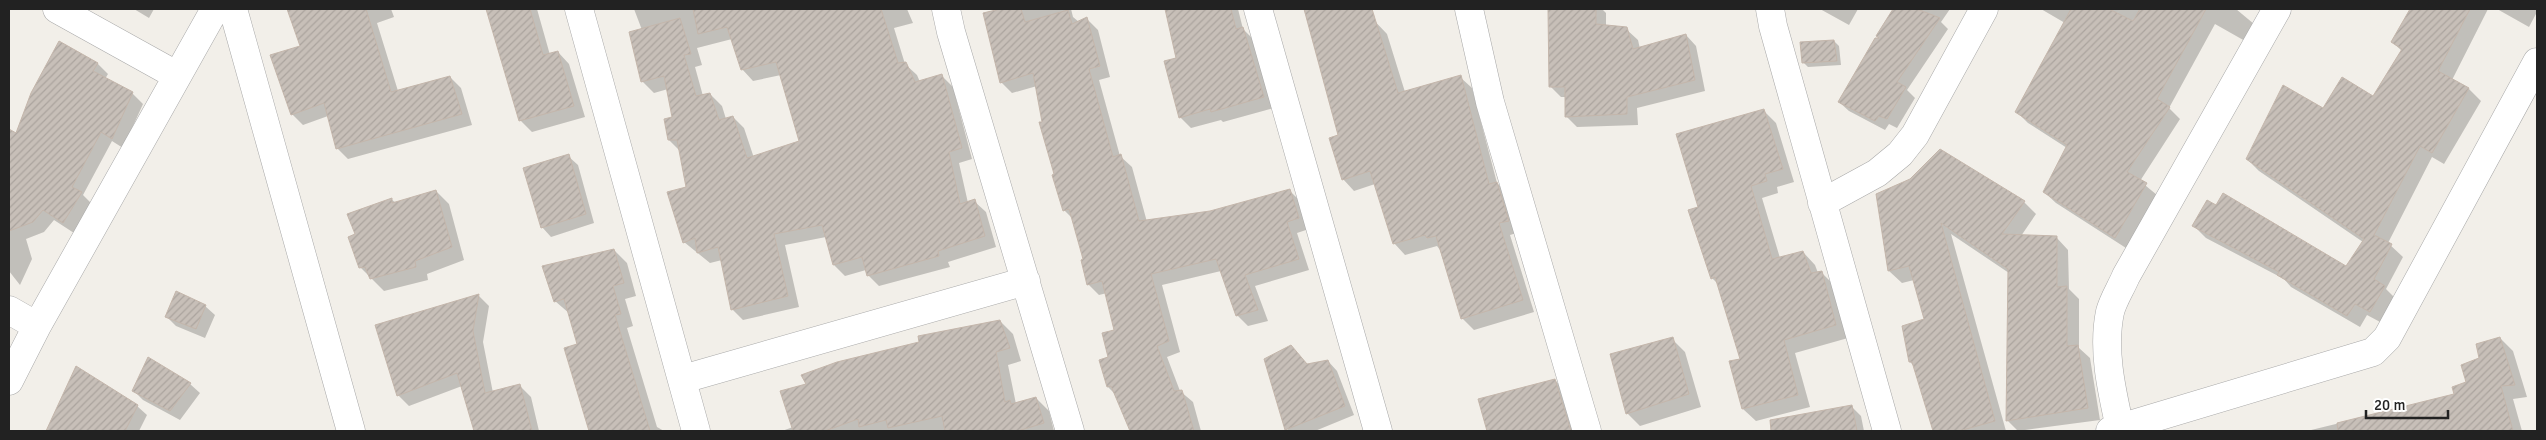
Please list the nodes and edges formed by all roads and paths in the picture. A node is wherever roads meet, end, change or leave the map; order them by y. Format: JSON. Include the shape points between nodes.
{"nodes":[{"id":1,"x":58,"y":9,"type":"edge"},
{"id":2,"x":215,"y":9,"type":"edge"},
{"id":3,"x":234,"y":9,"type":"edge"},
{"id":4,"x":579,"y":9,"type":"edge"},
{"id":5,"x":946,"y":9,"type":"edge"},
{"id":6,"x":1258,"y":9,"type":"edge"},
{"id":7,"x":1469,"y":9,"type":"edge"},
{"id":8,"x":1770,"y":9,"type":"edge"},
{"id":9,"x":1984,"y":9,"type":"edge"},
{"id":10,"x":2277,"y":9,"type":"edge"},
{"id":11,"x":2537,"y":62,"type":"edge"},
{"id":12,"x":176,"y":75,"type":"junction"},
{"id":13,"x":1822,"y":202,"type":"junction"},
{"id":14,"x":1026,"y":281,"type":"junction"},
{"id":15,"x":9,"y":310,"type":"edge"},
{"id":16,"x":38,"y":326,"type":"junction"},
{"id":17,"x":683,"y":379,"type":"junction"},
{"id":18,"x":9,"y":381,"type":"edge"},
{"id":19,"x":2115,"y":430,"type":"edge"},
{"id":20,"x":351,"y":431,"type":"edge"},
{"id":21,"x":696,"y":431,"type":"edge"},
{"id":22,"x":1070,"y":431,"type":"edge"},
{"id":23,"x":1378,"y":431,"type":"edge"},
{"id":24,"x":1587,"y":431,"type":"edge"},
{"id":25,"x":1888,"y":431,"type":"edge"}],
"edges":[{"from":1,"to":12,"type":"street"},
{"from":2,"to":12,"type":"street"},
{"from":3,"to":20,"type":"street"},
{"from":4,"to":17,"type":"street"},
{"from":5,"to":14,"type":"street","via":[[950,32]]},
{"from":6,"to":23,"type":"street"},
{"from":7,"to":24,"type":"street","via":[[1490,102]]},
{"from":8,"to":13,"type":"street"},
{"from":9,"to":13,"type":"street","via":[[1915,135],[1900,154],[1877,173]]},
{"from":10,"to":19,"type":"street","via":[[2126,276],[2110,311],[2107,341]]},
{"from":11,"to":19,"type":"street","via":[[2387,338],[2373,352]]},
{"from":12,"to":16,"type":"street"},
{"from":13,"to":25,"type":"street"},
{"from":14,"to":17,"type":"street"},
{"from":14,"to":22,"type":"street"},
{"from":15,"to":16,"type":"street"},
{"from":16,"to":18,"type":"street"},
{"from":17,"to":21,"type":"street"}]}
